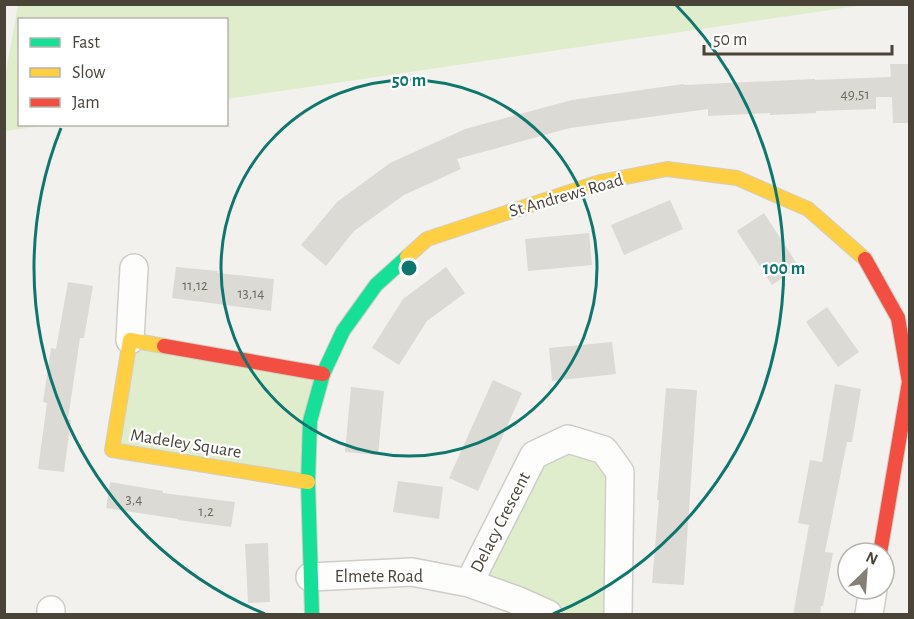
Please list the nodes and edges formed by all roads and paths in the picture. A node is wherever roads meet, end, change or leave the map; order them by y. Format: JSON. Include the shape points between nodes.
{"nodes":[{"id":1,"x":134,"y":268,"type":"dead end"},
{"id":2,"x":130,"y":340,"type":"junction"},
{"id":3,"x":322,"y":374,"type":"junction"},
{"id":4,"x":308,"y":482,"type":"junction"},
{"id":5,"x":882,"y":541,"type":"edge"},
{"id":6,"x":310,"y":577,"type":"junction"},
{"id":7,"x":469,"y":583,"type":"junction"},
{"id":8,"x":312,"y":615,"type":"edge"},
{"id":9,"x":548,"y":615,"type":"edge"},
{"id":10,"x":618,"y":615,"type":"edge"}],
"edges":[{"from":1,"to":2,"type":"street"},
{"from":2,"to":3,"type":"street"},
{"from":2,"to":4,"type":"street","name":"Madeley Square","via":[[112,450]]},
{"from":3,"to":4,"type":"street","name":"St Andrews Road","via":[[310,421]]},
{"from":3,"to":5,"type":"street","name":"St Andrews Road","via":[[343,331],[376,285],[427,238],[600,182],[668,169],[737,178],[808,208],[864,258],[898,318],[909,382]]},
{"from":4,"to":6,"type":"street","name":"St Andrews Road"},
{"from":6,"to":7,"type":"street","name":"Elmete Road","via":[[412,572]]},
{"from":6,"to":8,"type":"street","name":"St Andrews Road"},
{"from":7,"to":9,"type":"street","name":"Elmete Road"},
{"from":7,"to":10,"type":"street","name":"Delacy Crescent","via":[[534,455],[568,439],[604,450],[620,472]]}]}
